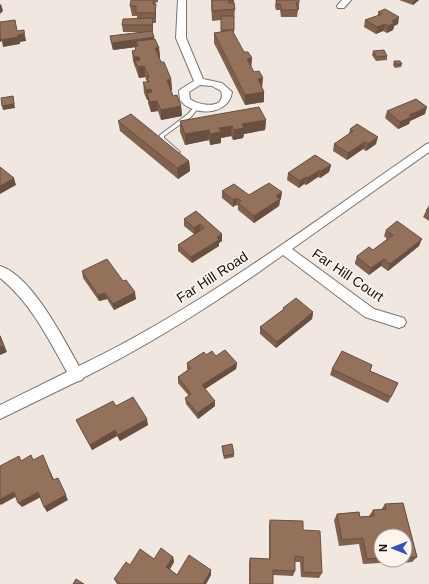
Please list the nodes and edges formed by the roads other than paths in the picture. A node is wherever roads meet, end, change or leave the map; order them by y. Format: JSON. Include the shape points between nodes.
{"nodes":[{"id":1,"x":182,"y":0,"type":"edge"},
{"id":2,"x":200,"y":82,"type":"junction"},
{"id":3,"x":197,"y":107,"type":"junction"},
{"id":4,"x":429,"y":147,"type":"edge"},
{"id":5,"x":183,"y":156,"type":"edge"},
{"id":6,"x":283,"y":249,"type":"junction"},
{"id":7,"x":0,"y":271,"type":"edge"},
{"id":8,"x":400,"y":322,"type":"dead end"},
{"id":9,"x":76,"y":376,"type":"junction"},
{"id":10,"x":0,"y":412,"type":"edge"}],
"edges":[{"from":1,"to":2,"type":"street","via":[[181,38]]},
{"from":2,"to":3,"type":"street","via":[[184,91],[188,104]]},
{"from":2,"to":3,"type":"street","via":[[220,85],[227,92],[227,96],[225,101],[215,107]]},
{"from":3,"to":5,"type":"lane","via":[[161,138]]},
{"from":4,"to":6,"type":"street","name":"Far Hill Road"},
{"from":6,"to":8,"type":"street","name":"Far Hill Court","via":[[370,313]]},
{"from":6,"to":9,"type":"street","name":"Far Hill Road","via":[[189,312]]},
{"from":7,"to":9,"type":"street","via":[[36,306]]},
{"from":9,"to":10,"type":"street","name":"Far Hill Road"}]}
